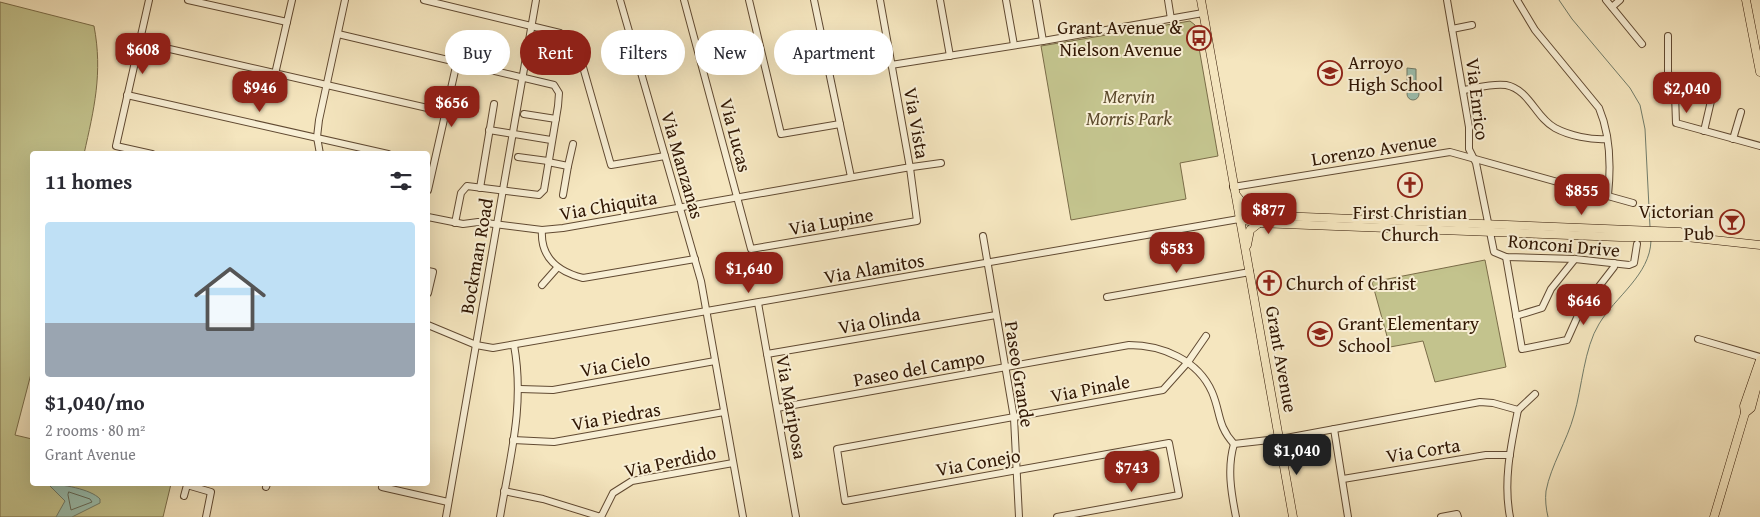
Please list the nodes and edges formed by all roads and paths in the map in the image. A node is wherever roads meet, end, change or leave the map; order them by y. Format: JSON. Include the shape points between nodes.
{"nodes":[{"id":1,"x":149,"y":0,"type":"edge"},
{"id":2,"x":188,"y":0,"type":"edge"},
{"id":3,"x":292,"y":0,"type":"edge"},
{"id":4,"x":346,"y":0,"type":"edge"},
{"id":5,"x":424,"y":0,"type":"edge"},
{"id":6,"x":536,"y":0,"type":"edge"},
{"id":7,"x":620,"y":0,"type":"edge"},
{"id":8,"x":684,"y":0,"type":"edge"},
{"id":9,"x":749,"y":0,"type":"edge"},
{"id":10,"x":814,"y":0,"type":"edge"},
{"id":11,"x":880,"y":0,"type":"edge"},
{"id":12,"x":940,"y":0,"type":"edge"},
{"id":13,"x":1006,"y":0,"type":"edge"},
{"id":14,"x":1036,"y":0,"type":"edge"},
{"id":15,"x":1168,"y":0,"type":"edge"},
{"id":16,"x":1201,"y":0,"type":"edge"},
{"id":17,"x":1447,"y":0,"type":"edge"},
{"id":18,"x":1517,"y":0,"type":"edge"},
{"id":19,"x":1606,"y":0,"type":"edge"},
{"id":20,"x":1620,"y":0,"type":"edge"},
{"id":21,"x":1746,"y":0,"type":"edge"},
{"id":22,"x":432,"y":1,"type":"edge"},
{"id":23,"x":1612,"y":7,"type":"junction"},
{"id":24,"x":1204,"y":13,"type":"junction"},
{"id":25,"x":1171,"y":19,"type":"junction"},
{"id":26,"x":287,"y":22,"type":"junction"},
{"id":27,"x":532,"y":25,"type":"junction"},
{"id":28,"x":1472,"y":25,"type":"dead end"},
{"id":29,"x":1452,"y":29,"type":"junction"},
{"id":30,"x":885,"y":30,"type":"edge"},
{"id":31,"x":338,"y":34,"type":"junction"},
{"id":32,"x":1668,"y":36,"type":"dead end"},
{"id":33,"x":1757,"y":39,"type":"edge"},
{"id":34,"x":1043,"y":41,"type":"junction"},
{"id":35,"x":140,"y":42,"type":"junction"},
{"id":36,"x":1642,"y":44,"type":"dead end"},
{"id":37,"x":1014,"y":45,"type":"junction"},
{"id":38,"x":950,"y":56,"type":"junction"},
{"id":39,"x":445,"y":59,"type":"edge"},
{"id":40,"x":893,"y":65,"type":"edge"},
{"id":41,"x":1760,"y":72,"type":"edge"},
{"id":42,"x":275,"y":74,"type":"junction"},
{"id":43,"x":510,"y":74,"type":"edge"},
{"id":44,"x":454,"y":75,"type":"edge"},
{"id":45,"x":893,"y":75,"type":"edge"},
{"id":46,"x":522,"y":77,"type":"junction"},
{"id":47,"x":326,"y":86,"type":"junction"},
{"id":48,"x":1463,"y":90,"type":"junction"},
{"id":49,"x":127,"y":95,"type":"junction"},
{"id":50,"x":1711,"y":101,"type":"dead end"},
{"id":51,"x":494,"y":104,"type":"dead end"},
{"id":52,"x":445,"y":112,"type":"junction"},
{"id":53,"x":1741,"y":112,"type":"dead end"},
{"id":54,"x":524,"y":114,"type":"dead end"},
{"id":55,"x":556,"y":119,"type":"junction"},
{"id":56,"x":840,"y":124,"type":"junction"},
{"id":57,"x":490,"y":130,"type":"junction"},
{"id":58,"x":1704,"y":130,"type":"junction"},
{"id":59,"x":512,"y":134,"type":"junction"},
{"id":60,"x":317,"y":137,"type":"junction"},
{"id":61,"x":1607,"y":139,"type":"junction"},
{"id":62,"x":1733,"y":139,"type":"junction"},
{"id":63,"x":551,"y":140,"type":"junction"},
{"id":64,"x":573,"y":144,"type":"dead end"},
{"id":65,"x":1760,"y":146,"type":"edge"},
{"id":66,"x":138,"y":151,"type":"edge"},
{"id":67,"x":319,"y":151,"type":"edge"},
{"id":68,"x":375,"y":151,"type":"edge"},
{"id":69,"x":665,"y":156,"type":"junction"},
{"id":70,"x":518,"y":157,"type":"dead end"},
{"id":71,"x":1472,"y":157,"type":"junction"},
{"id":72,"x":548,"y":162,"type":"junction"},
{"id":73,"x":430,"y":163,"type":"edge"},
{"id":74,"x":941,"y":164,"type":"dead end"},
{"id":75,"x":568,"y":166,"type":"junction"},
{"id":76,"x":910,"y":168,"type":"junction"},
{"id":77,"x":851,"y":177,"type":"junction"},
{"id":78,"x":480,"y":188,"type":"junction"},
{"id":79,"x":1234,"y":190,"type":"junction"},
{"id":80,"x":502,"y":192,"type":"junction"},
{"id":81,"x":563,"y":196,"type":"dead end"},
{"id":82,"x":1608,"y":196,"type":"junction"},
{"id":83,"x":737,"y":198,"type":"junction"},
{"id":84,"x":1633,"y":203,"type":"dead end"},
{"id":85,"x":680,"y":208,"type":"junction"},
{"id":86,"x":430,"y":217,"type":"edge"},
{"id":87,"x":1239,"y":219,"type":"junction"},
{"id":88,"x":1260,"y":220,"type":"junction"},
{"id":89,"x":917,"y":221,"type":"joint"},
{"id":90,"x":455,"y":223,"type":"junction"},
{"id":91,"x":496,"y":224,"type":"junction"},
{"id":92,"x":1487,"y":227,"type":"junction"},
{"id":93,"x":542,"y":230,"type":"junction"},
{"id":94,"x":983,"y":236,"type":"dead end"},
{"id":95,"x":1637,"y":244,"type":"dead end"},
{"id":96,"x":1760,"y":245,"type":"edge"},
{"id":97,"x":1246,"y":247,"type":"junction"},
{"id":98,"x":751,"y":250,"type":"joint"},
{"id":99,"x":1506,"y":257,"type":"junction"},
{"id":100,"x":695,"y":259,"type":"junction"},
{"id":101,"x":1575,"y":259,"type":"junction"},
{"id":102,"x":987,"y":263,"type":"junction"},
{"id":103,"x":1614,"y":263,"type":"junction"},
{"id":104,"x":557,"y":268,"type":"junction"},
{"id":105,"x":1250,"y":272,"type":"junction"},
{"id":106,"x":542,"y":285,"type":"dead end"},
{"id":107,"x":1107,"y":297,"type":"dead end"},
{"id":108,"x":758,"y":303,"type":"junction"},
{"id":109,"x":706,"y":310,"type":"junction"},
{"id":110,"x":996,"y":315,"type":"junction"},
{"id":111,"x":1516,"y":316,"type":"junction"},
{"id":112,"x":430,"y":326,"type":"edge"},
{"id":113,"x":1206,"y":336,"type":"dead end"},
{"id":114,"x":1698,"y":339,"type":"dead end"},
{"id":115,"x":476,"y":345,"type":"junction"},
{"id":116,"x":514,"y":345,"type":"junction"},
{"id":117,"x":767,"y":354,"type":"junction"},
{"id":118,"x":1760,"y":358,"type":"edge"},
{"id":119,"x":715,"y":361,"type":"junction"},
{"id":120,"x":1188,"y":362,"type":"junction"},
{"id":121,"x":1005,"y":368,"type":"junction"},
{"id":122,"x":1760,"y":374,"type":"edge"},
{"id":123,"x":520,"y":389,"type":"junction"},
{"id":124,"x":1534,"y":394,"type":"dead end"},
{"id":125,"x":777,"y":408,"type":"junction"},
{"id":126,"x":1518,"y":410,"type":"junction"},
{"id":127,"x":724,"y":412,"type":"junction"},
{"id":128,"x":1745,"y":413,"type":"junction"},
{"id":129,"x":1014,"y":418,"type":"junction"},
{"id":130,"x":1334,"y":429,"type":"junction"},
{"id":131,"x":1279,"y":438,"type":"junction"},
{"id":132,"x":513,"y":440,"type":"junction"},
{"id":133,"x":1234,"y":444,"type":"junction"},
{"id":134,"x":837,"y":448,"type":"joint"},
{"id":135,"x":1510,"y":455,"type":"junction"},
{"id":136,"x":733,"y":463,"type":"junction"},
{"id":137,"x":1017,"y":471,"type":"junction"},
{"id":138,"x":1343,"y":479,"type":"junction"},
{"id":139,"x":187,"y":486,"type":"edge"},
{"id":140,"x":191,"y":486,"type":"edge"},
{"id":141,"x":382,"y":486,"type":"edge"},
{"id":142,"x":504,"y":491,"type":"junction"},
{"id":143,"x":184,"y":496,"type":"dead end"},
{"id":144,"x":448,"y":502,"type":"junction"},
{"id":145,"x":1458,"y":516,"type":"edge"},
{"id":146,"x":206,"y":517,"type":"edge"},
{"id":147,"x":446,"y":517,"type":"edge"},
{"id":148,"x":500,"y":517,"type":"edge"},
{"id":149,"x":601,"y":517,"type":"edge"},
{"id":150,"x":741,"y":517,"type":"edge"},
{"id":151,"x":796,"y":517,"type":"edge"},
{"id":152,"x":1018,"y":517,"type":"edge"},
{"id":153,"x":1057,"y":517,"type":"edge"},
{"id":154,"x":1236,"y":517,"type":"edge"},
{"id":155,"x":1293,"y":517,"type":"edge"},
{"id":156,"x":1348,"y":517,"type":"edge"},
{"id":157,"x":1441,"y":517,"type":"edge"},
{"id":158,"x":1510,"y":517,"type":"edge"},
{"id":159,"x":1714,"y":517,"type":"edge"}],
"edges":[{"from":1,"to":35,"type":"street"},
{"from":2,"to":26,"type":"street"},
{"from":3,"to":26,"type":"street"},
{"from":4,"to":31,"type":"street"},
{"from":5,"to":22,"type":"street"},
{"from":6,"to":27,"type":"street","name":"Bockman Road"},
{"from":7,"to":69,"type":"street","name":"Via Manzanas"},
{"from":8,"to":83,"type":"street","name":"Via Lucas"},
{"from":9,"to":56,"type":"street","via":[[782,134]]},
{"from":10,"to":56,"type":"street"},
{"from":11,"to":30,"type":"street","name":"Via Vista"},
{"from":12,"to":38,"type":"street"},
{"from":13,"to":37,"type":"street"},
{"from":14,"to":34,"type":"street"},
{"from":15,"to":25,"type":"street"},
{"from":16,"to":24,"type":"main road","name":"Grant Avenue"},
{"from":17,"to":29,"type":"street","name":"Via Enrico"},
{"from":18,"to":61,"type":"street","via":[[1535,30],[1599,108]]},
{"from":19,"to":23,"type":"street"},
{"from":20,"to":23,"type":"street"},
{"from":21,"to":33,"type":"main road"},
{"from":22,"to":27,"type":"street"},
{"from":23,"to":36,"type":"street"},
{"from":24,"to":25,"type":"street"},
{"from":24,"to":79,"type":"main road","name":"Grant Avenue"},
{"from":25,"to":34,"type":"street"},
{"from":26,"to":42,"type":"street"},
{"from":27,"to":46,"type":"street","name":"Bockman Road"},
{"from":27,"to":69,"type":"street","via":[[560,33],[574,46],[581,60],[611,165]]},
{"from":28,"to":29,"type":"street"},
{"from":29,"to":48,"type":"street","name":"Via Enrico"},
{"from":31,"to":39,"type":"street"},
{"from":31,"to":47,"type":"street"},
{"from":32,"to":58,"type":"street","via":[[1668,72],[1675,94],[1676,123]]},
{"from":33,"to":41,"type":"main road"},
{"from":34,"to":37,"type":"street"},
{"from":35,"to":42,"type":"street"},
{"from":35,"to":49,"type":"street"},
{"from":37,"to":38,"type":"street"},
{"from":38,"to":40,"type":"street"},
{"from":42,"to":47,"type":"street"},
{"from":43,"to":46,"type":"street"},
{"from":44,"to":52,"type":"street"},
{"from":45,"to":76,"type":"street","name":"Via Vista"},
{"from":46,"to":55,"type":"street","via":[[554,85],[559,93]]},
{"from":46,"to":59,"type":"street","name":"Bockman Road"},
{"from":47,"to":52,"type":"street"},
{"from":47,"to":60,"type":"street"},
{"from":48,"to":61,"type":"street","via":[[1508,85],[1527,97],[1554,127],[1592,140]]},
{"from":48,"to":71,"type":"street","name":"Via Enrico"},
{"from":49,"to":60,"type":"street"},
{"from":49,"to":66,"type":"street","via":[[116,146]]},
{"from":50,"to":58,"type":"street"},
{"from":51,"to":57,"type":"street"},
{"from":52,"to":73,"type":"street"},
{"from":53,"to":62,"type":"street"},
{"from":54,"to":55,"type":"street"},
{"from":55,"to":63,"type":"street"},
{"from":56,"to":77,"type":"street"},
{"from":57,"to":59,"type":"street"},
{"from":57,"to":78,"type":"street"},
{"from":58,"to":62,"type":"street"},
{"from":59,"to":63,"type":"street"},
{"from":59,"to":80,"type":"street","name":"Bockman Road"},
{"from":60,"to":67,"type":"street"},
{"from":60,"to":68,"type":"street"},
{"from":61,"to":82,"type":"street"},
{"from":62,"to":65,"type":"street"},
{"from":63,"to":72,"type":"street"},
{"from":64,"to":75,"type":"street"},
{"from":69,"to":85,"type":"street","name":"Via Manzanas"},
{"from":70,"to":72,"type":"street"},
{"from":71,"to":79,"type":"street","name":"Lorenzo Avenue","via":[[1443,151]]},
{"from":71,"to":82,"type":"street","name":"Lorenzo Avenue"},
{"from":71,"to":92,"type":"street","name":"Via Enrico","via":[[1476,163]]},
{"from":72,"to":75,"type":"street"},
{"from":72,"to":80,"type":"street","via":[[544,190],[540,195]]},
{"from":74,"to":76,"type":"street","name":"Via Chiquita"},
{"from":75,"to":81,"type":"street"},
{"from":76,"to":77,"type":"street","name":"Via Chiquita"},
{"from":76,"to":89,"type":"street","name":"Via Vista"},
{"from":77,"to":83,"type":"street","name":"Via Chiquita"},
{"from":78,"to":80,"type":"street"},
{"from":78,"to":90,"type":"street","via":[[467,186],[463,189]]},
{"from":79,"to":87,"type":"main road","name":"Grant Avenue"},
{"from":79,"to":88,"type":"main road","via":[[1248,210]]},
{"from":80,"to":91,"type":"street","name":"Bockman Road"},
{"from":82,"to":84,"type":"street","name":"Lorenzo Avenue"},
{"from":83,"to":85,"type":"street","name":"Via Chiquita"},
{"from":83,"to":98,"type":"street","name":"Via Lucas"},
{"from":85,"to":93,"type":"street","name":"Via Chiquita"},
{"from":85,"to":100,"type":"street","name":"Via Manzanas"},
{"from":86,"to":90,"type":"street","name":"Via Chiquita"},
{"from":87,"to":88,"type":"main road"},
{"from":87,"to":97,"type":"main road","name":"Grant Avenue"},
{"from":87,"to":102,"type":"street","name":"Via Alamitos"},
{"from":88,"to":92,"type":"main road"},
{"from":88,"to":97,"type":"main road","via":[[1250,230]]},
{"from":89,"to":98,"type":"street","name":"Via Lupine"},
{"from":90,"to":91,"type":"street","name":"Via Chiquita"},
{"from":91,"to":93,"type":"street","name":"Via Chiquita"},
{"from":91,"to":115,"type":"street","name":"Bockman Road"},
{"from":92,"to":96,"type":"main road","via":[[1643,234],[1680,232],[1686,237]]},
{"from":92,"to":99,"type":"street","name":"Ronconi Drive","via":[[1494,252]]},
{"from":93,"to":104,"type":"street","via":[[544,249]]},
{"from":94,"to":102,"type":"street","name":"Paseo Grande"},
{"from":95,"to":103,"type":"street","name":"Ronconi Drive","via":[[1634,264]]},
{"from":97,"to":105,"type":"main road","name":"Grant Avenue"},
{"from":99,"to":101,"type":"street","name":"Ronconi Drive"},
{"from":99,"to":111,"type":"street"},
{"from":100,"to":104,"type":"street","via":[[583,278]]},
{"from":100,"to":109,"type":"street","name":"Via Manzanas"},
{"from":101,"to":103,"type":"street","name":"Ronconi Drive"},
{"from":101,"to":111,"type":"street","via":[[1551,290],[1542,308]]},
{"from":102,"to":108,"type":"street","name":"Via Alamitos"},
{"from":102,"to":110,"type":"street","name":"Paseo Grande"},
{"from":103,"to":111,"type":"street","via":[[1580,311],[1568,340],[1522,349]]},
{"from":104,"to":106,"type":"street"},
{"from":105,"to":107,"type":"street"},
{"from":105,"to":131,"type":"main road","name":"Grant Avenue"},
{"from":108,"to":109,"type":"street","name":"Via Alamitos"},
{"from":108,"to":117,"type":"street","name":"Via Mariposa"},
{"from":109,"to":116,"type":"street","name":"Via Alamitos"},
{"from":109,"to":119,"type":"street","name":"Via Manzanas"},
{"from":110,"to":117,"type":"street","name":"Via Olinda"},
{"from":110,"to":121,"type":"street","name":"Paseo Grande"},
{"from":112,"to":115,"type":"street","name":"Via Alamitos"},
{"from":113,"to":120,"type":"street","name":"Via Pinale"},
{"from":114,"to":118,"type":"street"},
{"from":115,"to":116,"type":"street","name":"Via Alamitos","via":[[489,348]]},
{"from":115,"to":144,"type":"street","name":"Bockman Road"},
{"from":116,"to":123,"type":"street"},
{"from":117,"to":125,"type":"street","name":"Via Mariposa"},
{"from":118,"to":128,"type":"main road","via":[[1744,406]]},
{"from":119,"to":123,"type":"street","name":"Via Cielo","via":[[552,390]]},
{"from":119,"to":127,"type":"street","name":"Via Manzanas"},
{"from":120,"to":121,"type":"street","name":"Paseo del Campo","via":[[1164,349],[1129,345]]},
{"from":120,"to":129,"type":"street","name":"Via Pinale","via":[[1163,390]]},
{"from":120,"to":133,"type":"street","name":"Paseo del Campo","via":[[1207,384],[1224,432]]},
{"from":121,"to":125,"type":"street","name":"Paseo del Campo"},
{"from":121,"to":129,"type":"street","name":"Paseo Grande"},
{"from":122,"to":128,"type":"main road","via":[[1750,408]]},
{"from":123,"to":132,"type":"street"},
{"from":124,"to":126,"type":"street"},
{"from":125,"to":151,"type":"street","name":"Via Mariposa"},
{"from":126,"to":130,"type":"street","via":[[1480,402]]},
{"from":126,"to":135,"type":"street"},
{"from":127,"to":132,"type":"street","name":"Via Piedras","via":[[554,442]]},
{"from":127,"to":136,"type":"street","name":"Via Manzanas"},
{"from":128,"to":159,"type":"main road"},
{"from":129,"to":134,"type":"street","name":"Via Pinale"},
{"from":129,"to":137,"type":"street","name":"Paseo Grande"},
{"from":130,"to":131,"type":"street"},
{"from":130,"to":138,"type":"street"},
{"from":131,"to":133,"type":"street"},
{"from":131,"to":155,"type":"main road","name":"Grant Avenue"},
{"from":132,"to":142,"type":"street"},
{"from":133,"to":154,"type":"street","via":[[1230,488]]},
{"from":134,"to":137,"type":"street","name":"Via Conejo","via":[[845,501]]},
{"from":135,"to":138,"type":"street","name":"Via Corta","via":[[1486,455]]},
{"from":135,"to":158,"type":"street","via":[[1506,498]]},
{"from":136,"to":149,"type":"street","name":"Via Perdido","via":[[632,482],[612,493]]},
{"from":136,"to":150,"type":"street","name":"Via Manzanas"},
{"from":137,"to":152,"type":"street","name":"Paseo Grande"},
{"from":137,"to":153,"type":"street","name":"Via Conejo","via":[[1169,443],[1179,496]]},
{"from":138,"to":156,"type":"street"},
{"from":139,"to":143,"type":"street"},
{"from":140,"to":146,"type":"street","via":[[212,494]]},
{"from":141,"to":144,"type":"street"},
{"from":142,"to":148,"type":"street"},
{"from":142,"to":149,"type":"street"},
{"from":144,"to":147,"type":"street","name":"Bockman Road"},
{"from":145,"to":157,"type":"street"}]}
